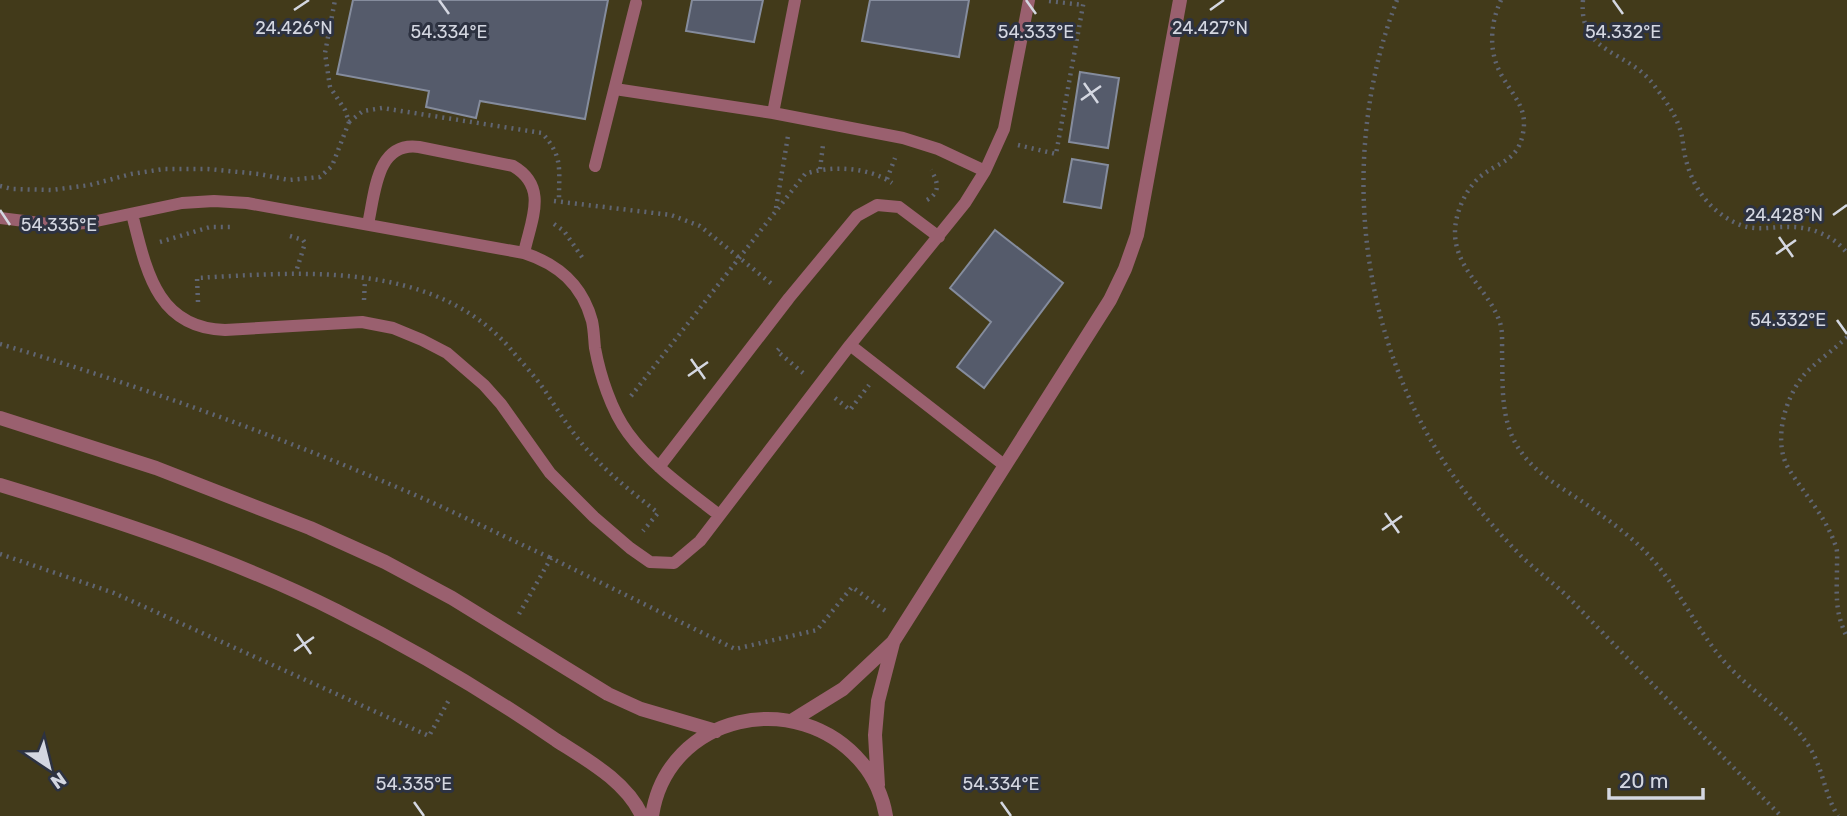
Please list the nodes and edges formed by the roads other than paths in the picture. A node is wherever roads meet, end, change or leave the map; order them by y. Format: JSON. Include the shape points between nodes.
{"nodes":[{"id":1,"x":795,"y":0,"type":"edge"},
{"id":2,"x":1029,"y":0,"type":"edge"},
{"id":3,"x":1181,"y":0,"type":"edge"},
{"id":4,"x":636,"y":3,"type":"dead end"},
{"id":5,"x":615,"y":89,"type":"junction"},
{"id":6,"x":773,"y":113,"type":"junction"},
{"id":7,"x":595,"y":166,"type":"dead end"},
{"id":8,"x":985,"y":172,"type":"junction"},
{"id":9,"x":132,"y":214,"type":"junction"},
{"id":10,"x":0,"y":218,"type":"edge"},
{"id":11,"x":368,"y":224,"type":"junction"},
{"id":12,"x":939,"y":237,"type":"junction"},
{"id":13,"x":524,"y":253,"type":"junction"},
{"id":14,"x":850,"y":345,"type":"junction"},
{"id":15,"x":0,"y":418,"type":"edge"},
{"id":16,"x":1004,"y":465,"type":"junction"},
{"id":17,"x":659,"y":467,"type":"junction"},
{"id":18,"x":0,"y":485,"type":"edge"},
{"id":19,"x":719,"y":515,"type":"junction"},
{"id":20,"x":893,"y":642,"type":"junction"},
{"id":21,"x":793,"y":720,"type":"junction"},
{"id":22,"x":716,"y":731,"type":"junction"},
{"id":23,"x":878,"y":789,"type":"junction"},
{"id":24,"x":642,"y":816,"type":"edge"},
{"id":25,"x":652,"y":816,"type":"edge"},
{"id":26,"x":886,"y":816,"type":"edge"}],
"edges":[{"from":1,"to":6,"type":"lane"},
{"from":2,"to":8,"type":"lane","via":[[1011,99]]},
{"from":3,"to":16,"type":"street","via":[[1137,235],[1125,269],[1085,342]]},
{"from":4,"to":5,"type":"lane"},
{"from":5,"to":6,"type":"lane"},
{"from":5,"to":7,"type":"lane"},
{"from":6,"to":8,"type":"lane","via":[[903,138]]},
{"from":8,"to":12,"type":"lane"},
{"from":9,"to":10,"type":"lane","via":[[56,225]]},
{"from":9,"to":11,"type":"lane","via":[[214,201]]},
{"from":9,"to":19,"type":"lane","via":[[162,301],[187,322],[225,330],[362,322],[393,328],[447,353],[500,404],[573,498],[650,562],[674,564],[683,558]]},
{"from":11,"to":13,"type":"lane"},
{"from":11,"to":13,"type":"lane","via":[[382,166],[397,149],[411,146],[513,166],[529,179],[536,198]]},
{"from":12,"to":14,"type":"lane"},
{"from":12,"to":17,"type":"lane","via":[[899,207],[877,205],[848,223]]},
{"from":13,"to":17,"type":"lane","via":[[544,259],[576,285],[586,303],[600,368],[616,412],[627,432]]},
{"from":14,"to":16,"type":"lane"},
{"from":14,"to":19,"type":"lane"},
{"from":15,"to":22,"type":"street","via":[[156,468],[310,528],[452,598],[608,694]]},
{"from":16,"to":20,"type":"street"},
{"from":17,"to":19,"type":"lane"},
{"from":18,"to":24,"type":"street","via":[[115,522],[336,610],[516,711],[603,771]]},
{"from":20,"to":21,"type":"street","via":[[843,689]]},
{"from":20,"to":23,"type":"street","via":[[878,701]]},
{"from":21,"to":22,"type":"street","via":[[747,720]]},
{"from":21,"to":23,"type":"street","via":[[814,726],[843,744],[867,769]]},
{"from":22,"to":25,"type":"street","via":[[687,750],[672,768]]},
{"from":23,"to":26,"type":"street"}]}
